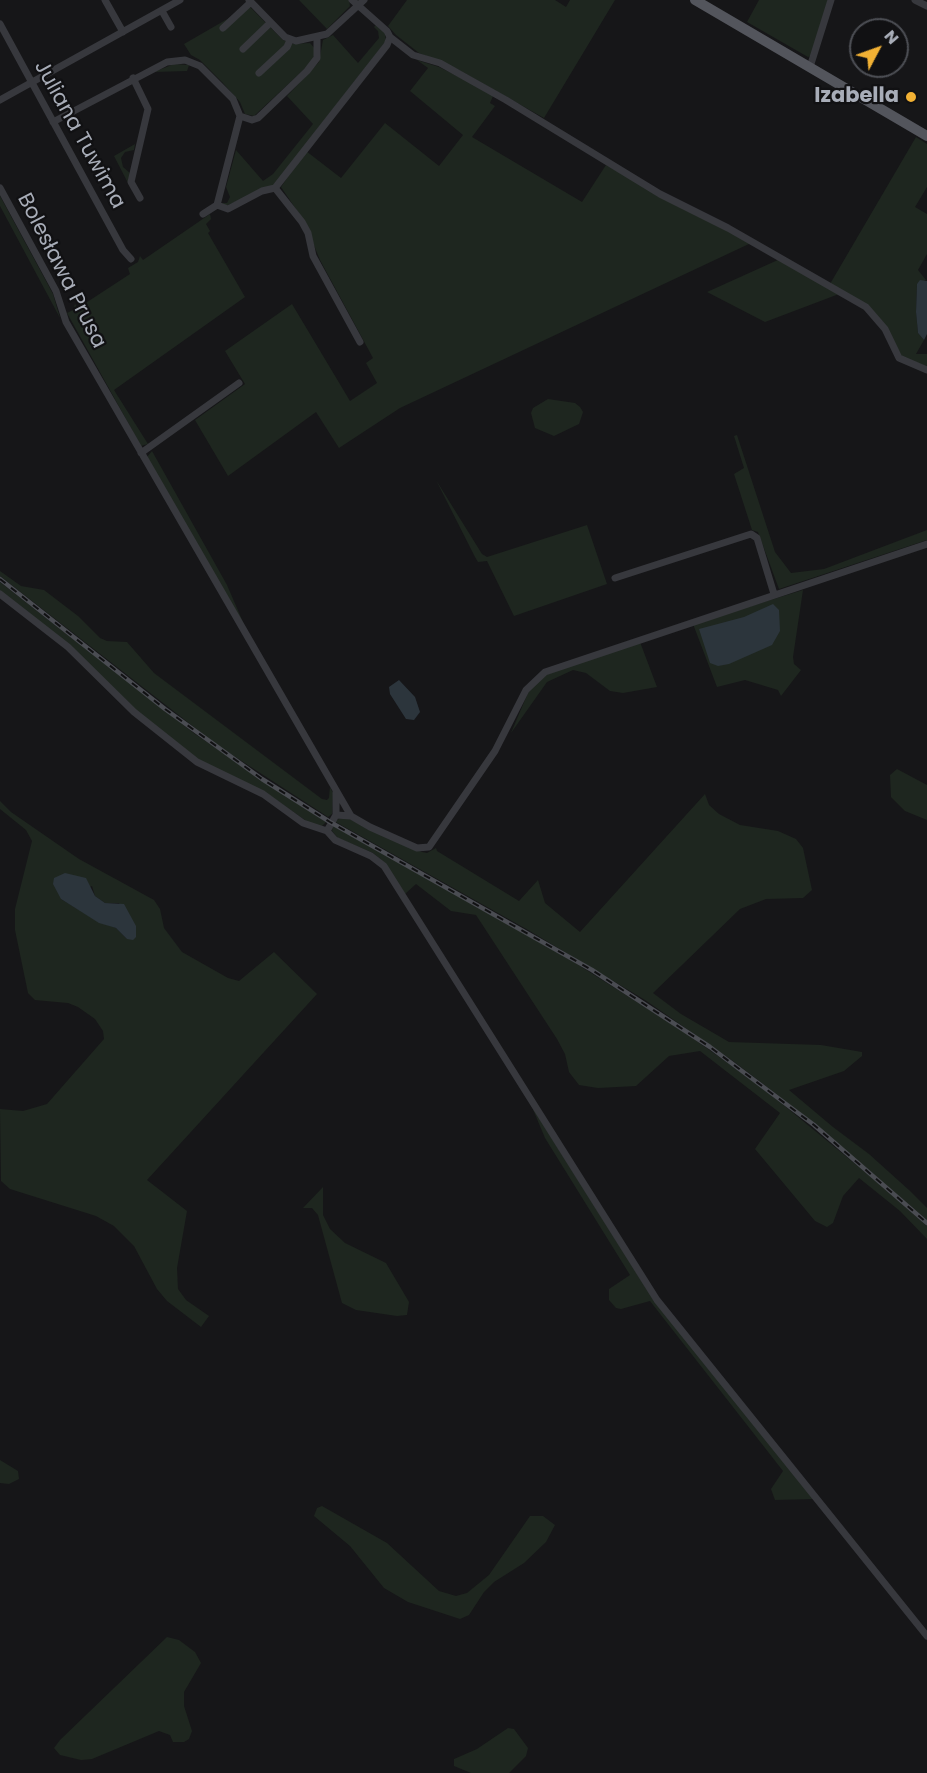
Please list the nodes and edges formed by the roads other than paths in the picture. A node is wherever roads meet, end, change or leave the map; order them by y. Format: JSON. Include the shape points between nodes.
{"nodes":[{"id":1,"x":105,"y":0,"type":"edge"},
{"id":2,"x":180,"y":0,"type":"edge"},
{"id":3,"x":364,"y":0,"type":"edge"},
{"id":4,"x":695,"y":0,"type":"edge"},
{"id":5,"x":831,"y":0,"type":"edge"},
{"id":6,"x":915,"y":0,"type":"edge"},
{"id":7,"x":250,"y":1,"type":"edge"},
{"id":8,"x":355,"y":3,"type":"edge"},
{"id":9,"x":927,"y":6,"type":"edge"},
{"id":10,"x":162,"y":11,"type":"junction"},
{"id":11,"x":270,"y":23,"type":"junction"},
{"id":12,"x":0,"y":24,"type":"edge"},
{"id":13,"x":171,"y":27,"type":"dead end"},
{"id":14,"x":223,"y":28,"type":"dead end"},
{"id":15,"x":123,"y":32,"type":"junction"},
{"id":16,"x":390,"y":36,"type":"junction"},
{"id":17,"x":317,"y":38,"type":"junction"},
{"id":18,"x":290,"y":40,"type":"junction"},
{"id":19,"x":243,"y":49,"type":"dead end"},
{"id":20,"x":810,"y":67,"type":"junction"},
{"id":21,"x":260,"y":73,"type":"dead end"},
{"id":22,"x":133,"y":78,"type":"junction"},
{"id":23,"x":32,"y":83,"type":"junction"},
{"id":24,"x":0,"y":100,"type":"edge"},
{"id":25,"x":240,"y":116,"type":"junction"},
{"id":26,"x":53,"y":122,"type":"junction"},
{"id":27,"x":927,"y":136,"type":"edge"},
{"id":28,"x":0,"y":188,"type":"edge"},
{"id":29,"x":276,"y":188,"type":"junction"},
{"id":30,"x":140,"y":198,"type":"dead end"},
{"id":31,"x":217,"y":205,"type":"junction"},
{"id":32,"x":203,"y":214,"type":"dead end"},
{"id":33,"x":131,"y":259,"type":"dead end"},
{"id":34,"x":360,"y":342,"type":"dead end"},
{"id":35,"x":927,"y":370,"type":"edge"},
{"id":36,"x":239,"y":383,"type":"dead end"},
{"id":37,"x":141,"y":453,"type":"junction"},
{"id":38,"x":927,"y":544,"type":"edge"},
{"id":39,"x":615,"y":578,"type":"dead end"},
{"id":40,"x":0,"y":594,"type":"edge"},
{"id":41,"x":774,"y":594,"type":"junction"},
{"id":42,"x":336,"y":792,"type":"junction"},
{"id":43,"x":336,"y":815,"type":"junction"},
{"id":44,"x":351,"y":816,"type":"junction"},
{"id":45,"x":327,"y":831,"type":"junction"},
{"id":46,"x":927,"y":1636,"type":"edge"}],
"edges":[{"from":1,"to":15,"type":"street"},
{"from":2,"to":10,"type":"street"},
{"from":3,"to":8,"type":"street"},
{"from":4,"to":20,"type":"main road"},
{"from":5,"to":20,"type":"street"},
{"from":6,"to":9,"type":"street"},
{"from":7,"to":11,"type":"street"},
{"from":7,"to":14,"type":"street"},
{"from":8,"to":16,"type":"street"},
{"from":8,"to":17,"type":"street","via":[[332,31]]},
{"from":10,"to":13,"type":"street"},
{"from":10,"to":15,"type":"street"},
{"from":11,"to":18,"type":"street"},
{"from":11,"to":19,"type":"street"},
{"from":12,"to":23,"type":"street","name":"Juliana Tuwima"},
{"from":15,"to":23,"type":"street"},
{"from":16,"to":29,"type":"street"},
{"from":16,"to":35,"type":"street","via":[[413,55],[440,63],[660,194],[866,307],[885,329],[899,358]]},
{"from":17,"to":18,"type":"street"},
{"from":17,"to":25,"type":"street","via":[[317,58],[307,71],[258,118]]},
{"from":18,"to":21,"type":"street"},
{"from":20,"to":27,"type":"main road"},
{"from":22,"to":25,"type":"street","via":[[167,62],[196,64],[233,99]]},
{"from":22,"to":26,"type":"street"},
{"from":22,"to":30,"type":"street","via":[[148,110],[131,182]]},
{"from":23,"to":24,"type":"street"},
{"from":23,"to":26,"type":"street","name":"Juliana Tuwima"},
{"from":25,"to":31,"type":"street"},
{"from":26,"to":33,"type":"street","name":"Juliana Tuwima"},
{"from":28,"to":37,"type":"street","name":"Bolesława Prusa","via":[[56,291],[66,322]]},
{"from":29,"to":31,"type":"street","via":[[228,209]]},
{"from":29,"to":34,"type":"street","via":[[302,222],[314,256]]},
{"from":31,"to":32,"type":"street"},
{"from":36,"to":37,"type":"street"},
{"from":37,"to":42,"type":"street","name":"Bolesława Prusa"},
{"from":38,"to":41,"type":"street"},
{"from":39,"to":41,"type":"street","via":[[754,534]]},
{"from":40,"to":45,"type":"street","via":[[68,647],[134,712],[197,762],[274,800],[303,824]]},
{"from":41,"to":44,"type":"street","via":[[540,675],[526,690],[495,751],[429,847],[417,848]]},
{"from":42,"to":43,"type":"street"},
{"from":42,"to":44,"type":"street","name":"Bolesława Prusa"},
{"from":43,"to":44,"type":"street"},
{"from":43,"to":45,"type":"street"},
{"from":45,"to":46,"type":"street","via":[[335,840],[378,860],[388,872],[657,1300]]}]}
